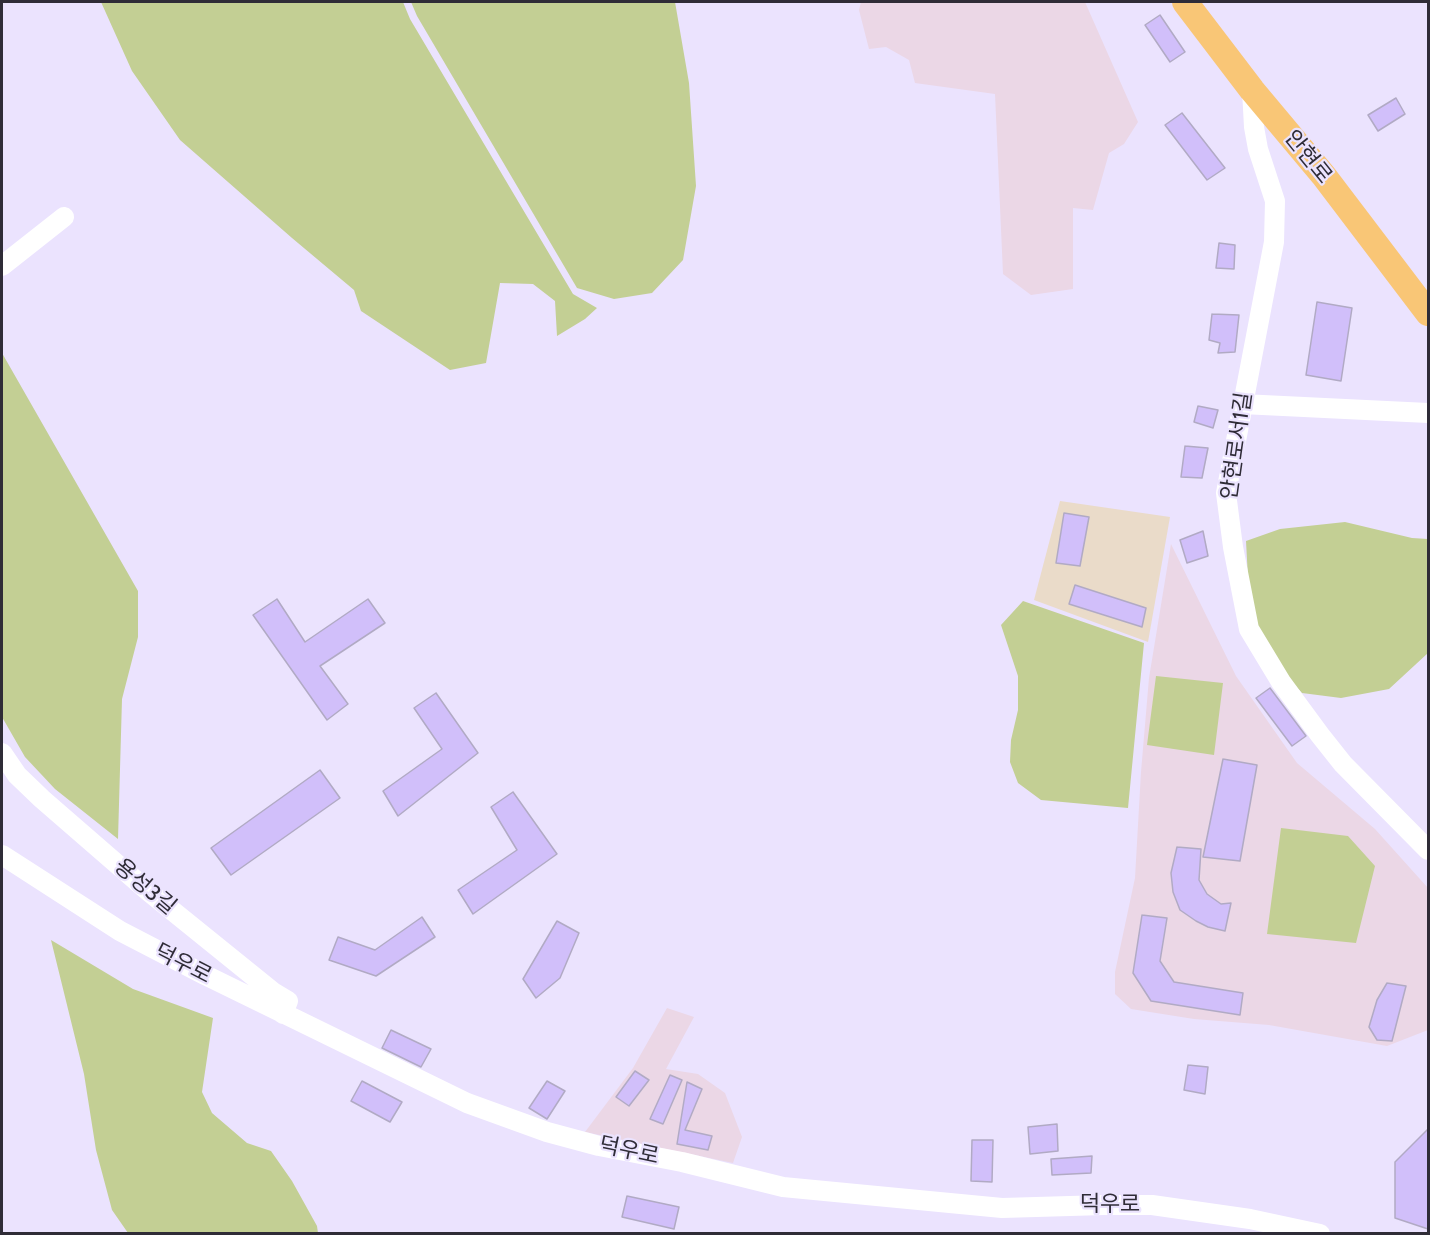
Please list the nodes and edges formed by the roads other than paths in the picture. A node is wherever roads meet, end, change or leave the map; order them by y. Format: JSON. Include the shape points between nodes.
{"nodes":[{"id":1,"x":1185,"y":2,"type":"edge"},
{"id":2,"x":1252,"y":90,"type":"junction"},
{"id":3,"x":64,"y":217,"type":"dead end"},
{"id":4,"x":2,"y":266,"type":"edge"},
{"id":5,"x":1428,"y":313,"type":"edge"},
{"id":6,"x":1242,"y":404,"type":"junction"},
{"id":7,"x":1428,"y":413,"type":"edge"},
{"id":8,"x":2,"y":753,"type":"edge"},
{"id":9,"x":1428,"y":850,"type":"edge"},
{"id":10,"x":2,"y":855,"type":"edge"},
{"id":11,"x":283,"y":1014,"type":"junction"},
{"id":12,"x":1320,"y":1233,"type":"edge"}],
"edges":[{"from":1,"to":2,"type":"main road","name":"안현로"},
{"from":2,"to":5,"type":"main road","name":"안현로","via":[[1324,176]]},
{"from":2,"to":6,"type":"street","name":"안현로서1길","via":[[1258,149],[1275,201],[1274,242]]},
{"from":3,"to":4,"type":"street"},
{"from":6,"to":7,"type":"street"},
{"from":6,"to":9,"type":"street","name":"안현로서1길","via":[[1226,493],[1249,629],[1281,682],[1343,764]]},
{"from":8,"to":11,"type":"street","name":"용성3길","via":[[25,783],[140,884],[288,1001]]},
{"from":10,"to":11,"type":"street","name":"덕우로","via":[[120,931]]},
{"from":11,"to":12,"type":"street","name":"덕우로","via":[[467,1102],[548,1132],[783,1187],[1002,1208],[1152,1205]]}]}
